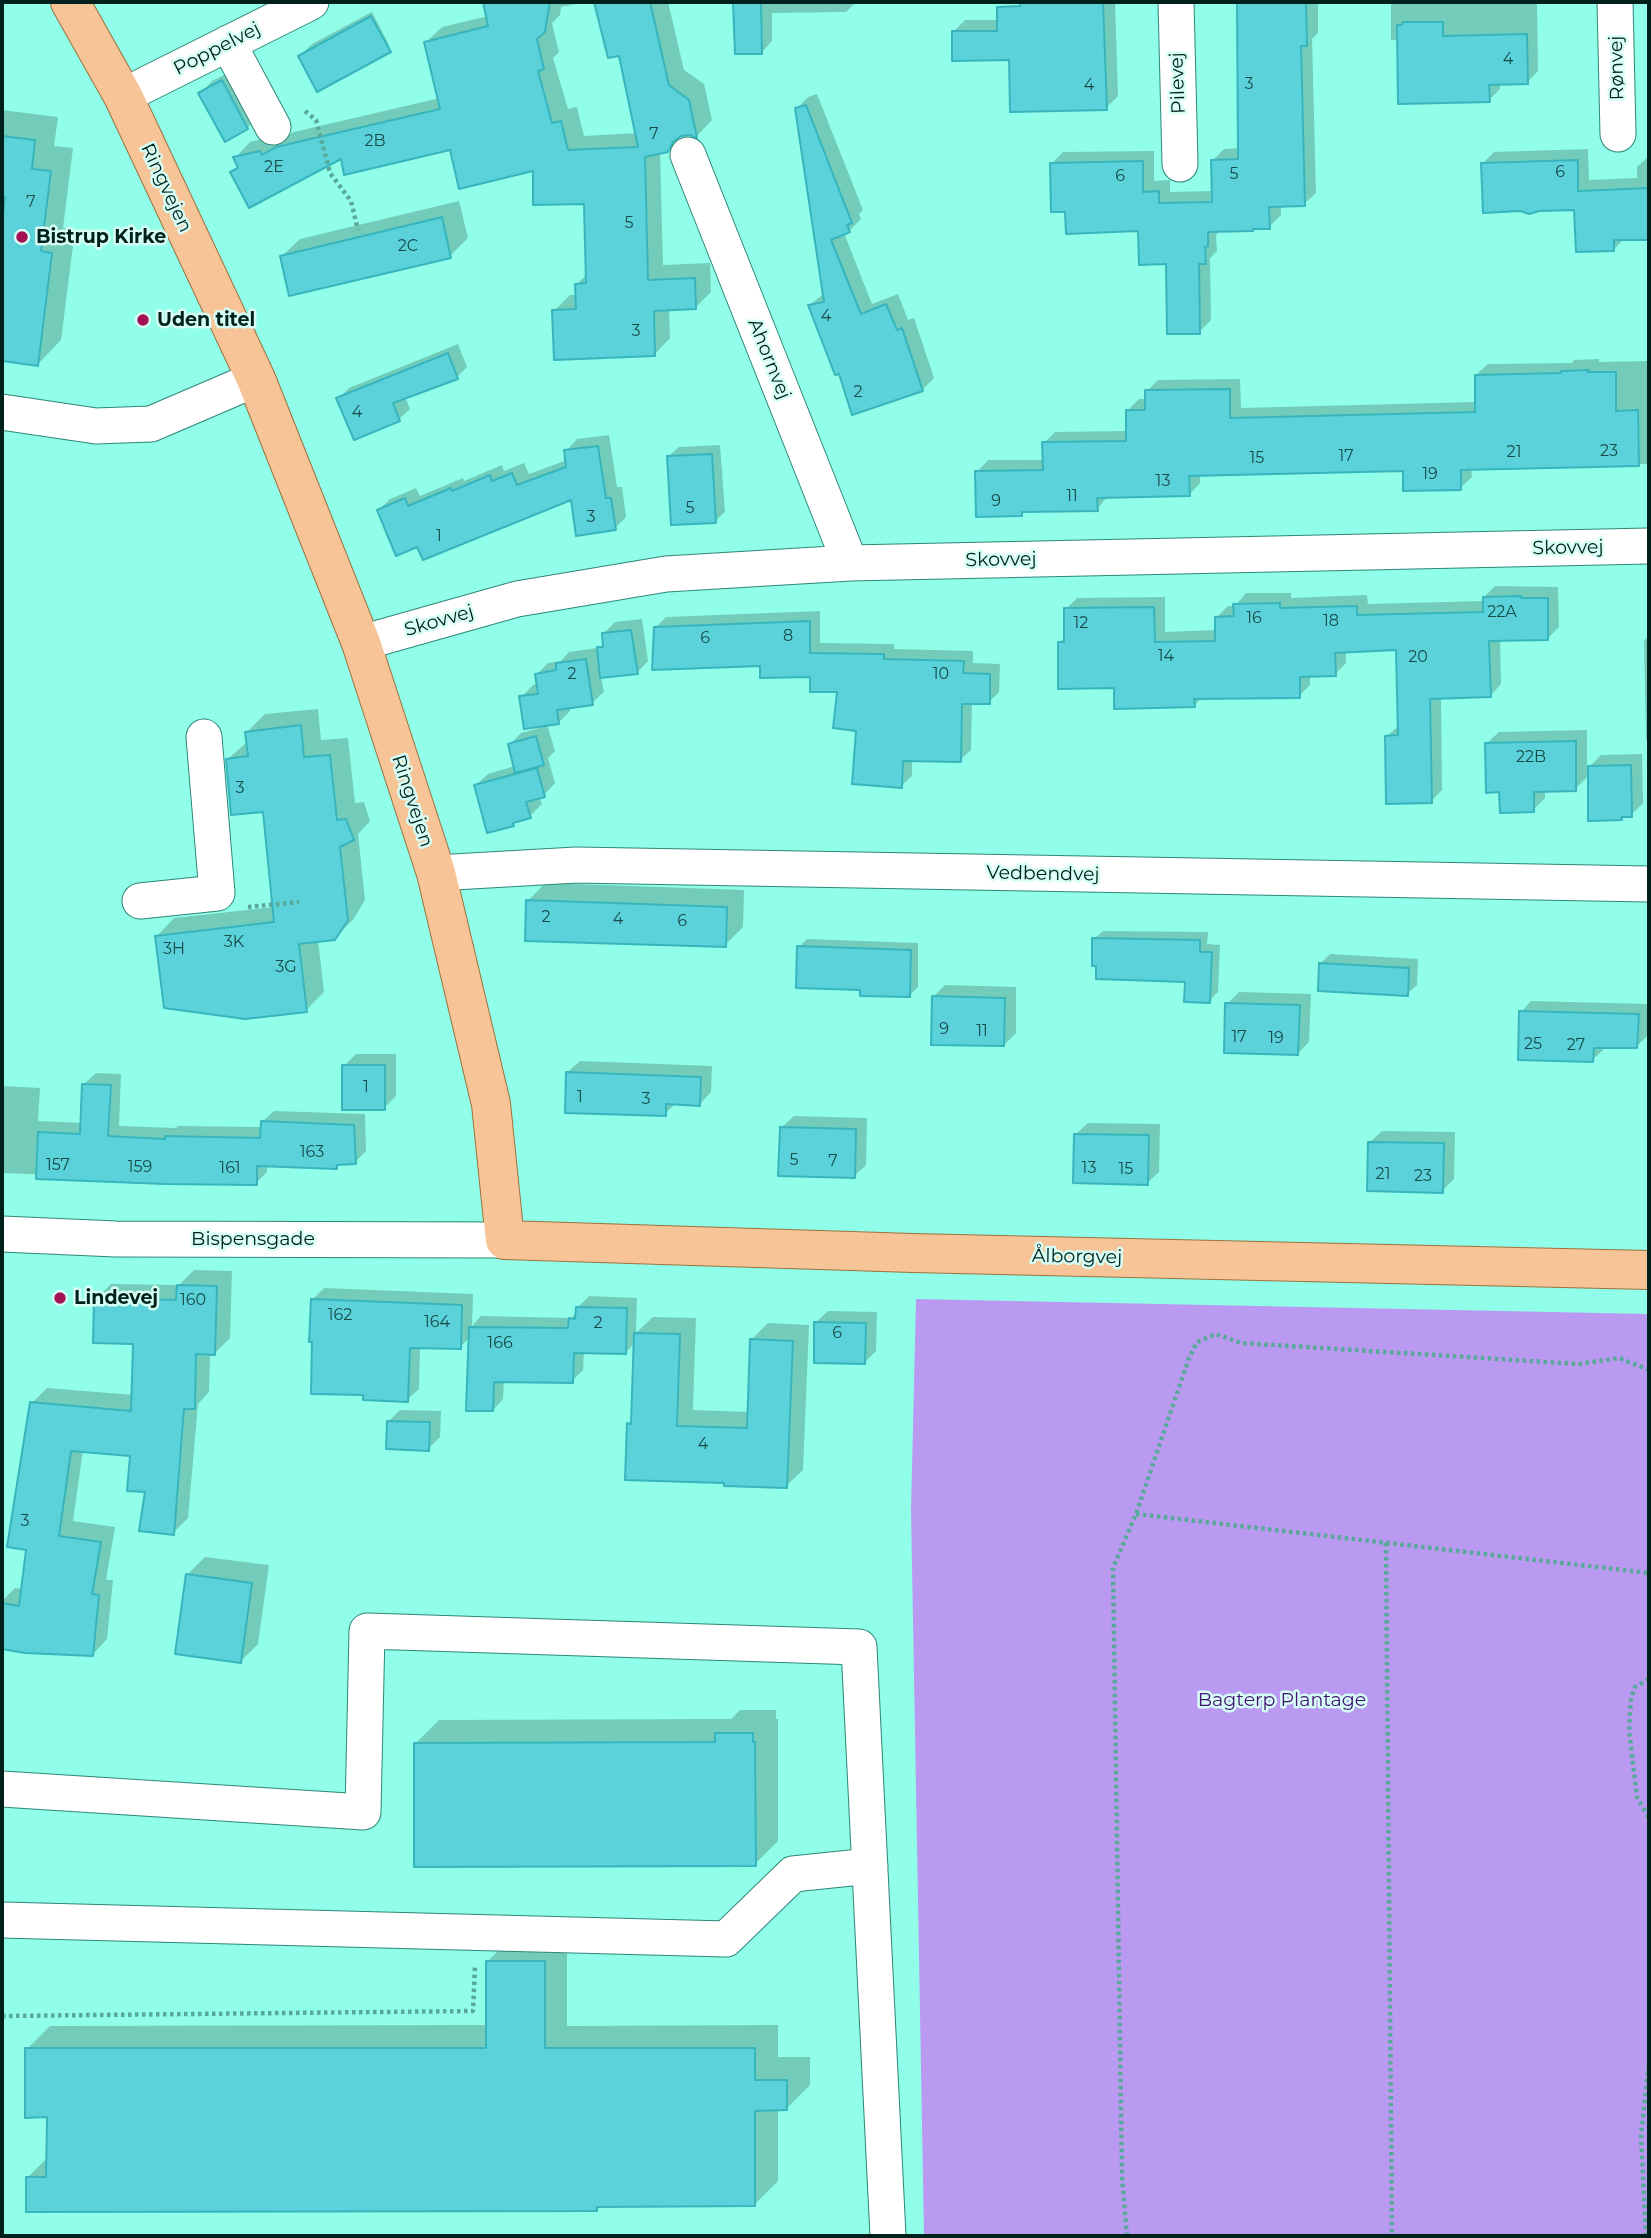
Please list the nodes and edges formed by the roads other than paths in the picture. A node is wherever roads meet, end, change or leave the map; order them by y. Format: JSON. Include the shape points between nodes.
{"nodes":[{"id":1,"x":70,"y":2,"type":"edge"},
{"id":2,"x":311,"y":2,"type":"edge"},
{"id":3,"x":1176,"y":2,"type":"edge"},
{"id":4,"x":1615,"y":2,"type":"edge"},
{"id":5,"x":228,"y":43,"type":"junction"},
{"id":6,"x":123,"y":96,"type":"junction"},
{"id":7,"x":273,"y":127,"type":"road end"},
{"id":8,"x":1618,"y":134,"type":"dead end"},
{"id":9,"x":688,"y":155,"type":"dead end"},
{"id":10,"x":1181,"y":164,"type":"dead end"},
{"id":11,"x":256,"y":379,"type":"junction"},
{"id":12,"x":2,"y":412,"type":"edge"},
{"id":13,"x":1649,"y":546,"type":"edge"},
{"id":14,"x":850,"y":563,"type":"junction"},
{"id":15,"x":360,"y":643,"type":"junction"},
{"id":16,"x":204,"y":737,"type":"dead end"},
{"id":17,"x":436,"y":873,"type":"junction"},
{"id":18,"x":1649,"y":884,"type":"edge"},
{"id":19,"x":141,"y":901,"type":"dead end"},
{"id":20,"x":2,"y":1234,"type":"edge"},
{"id":21,"x":505,"y":1240,"type":"junction"},
{"id":22,"x":1649,"y":1270,"type":"edge"},
{"id":23,"x":2,"y":1790,"type":"edge"},
{"id":24,"x":870,"y":1866,"type":"junction"},
{"id":25,"x":2,"y":1920,"type":"edge"},
{"id":26,"x":888,"y":2236,"type":"edge"}],
"edges":[{"from":1,"to":6,"type":"main road","name":"Ringvejen"},
{"from":2,"to":5,"type":"street","name":"Poppelvej"},
{"from":3,"to":10,"type":"street","name":"Pilevej"},
{"from":4,"to":8,"type":"street","name":"Rønvej"},
{"from":5,"to":6,"type":"street","name":"Poppelvej"},
{"from":5,"to":7,"type":"street"},
{"from":6,"to":11,"type":"main road","name":"Ringvejen"},
{"from":9,"to":14,"type":"street","name":"Ahornvej"},
{"from":11,"to":12,"type":"street","via":[[151,424],[96,426]]},
{"from":11,"to":15,"type":"main road","name":"Ringvejen"},
{"from":13,"to":14,"type":"street","name":"Skovvej"},
{"from":14,"to":15,"type":"street","name":"Skovvej","via":[[666,575],[530,596]]},
{"from":15,"to":17,"type":"main road","name":"Ringvejen"},
{"from":16,"to":19,"type":"street","via":[[217,893]]},
{"from":17,"to":18,"type":"street","name":"Vedbendvej","via":[[576,866]]},
{"from":17,"to":21,"type":"main road","name":"Ringvejen","via":[[491,1104]]},
{"from":20,"to":21,"type":"street","name":"Bispensgade","via":[[116,1239]]},
{"from":21,"to":22,"type":"main road","name":"Ålborgvej"},
{"from":23,"to":24,"type":"street","via":[[363,1812],[367,1631],[859,1647]]},
{"from":24,"to":25,"type":"street","via":[[793,1874],[726,1939]]},
{"from":24,"to":26,"type":"street"}]}
